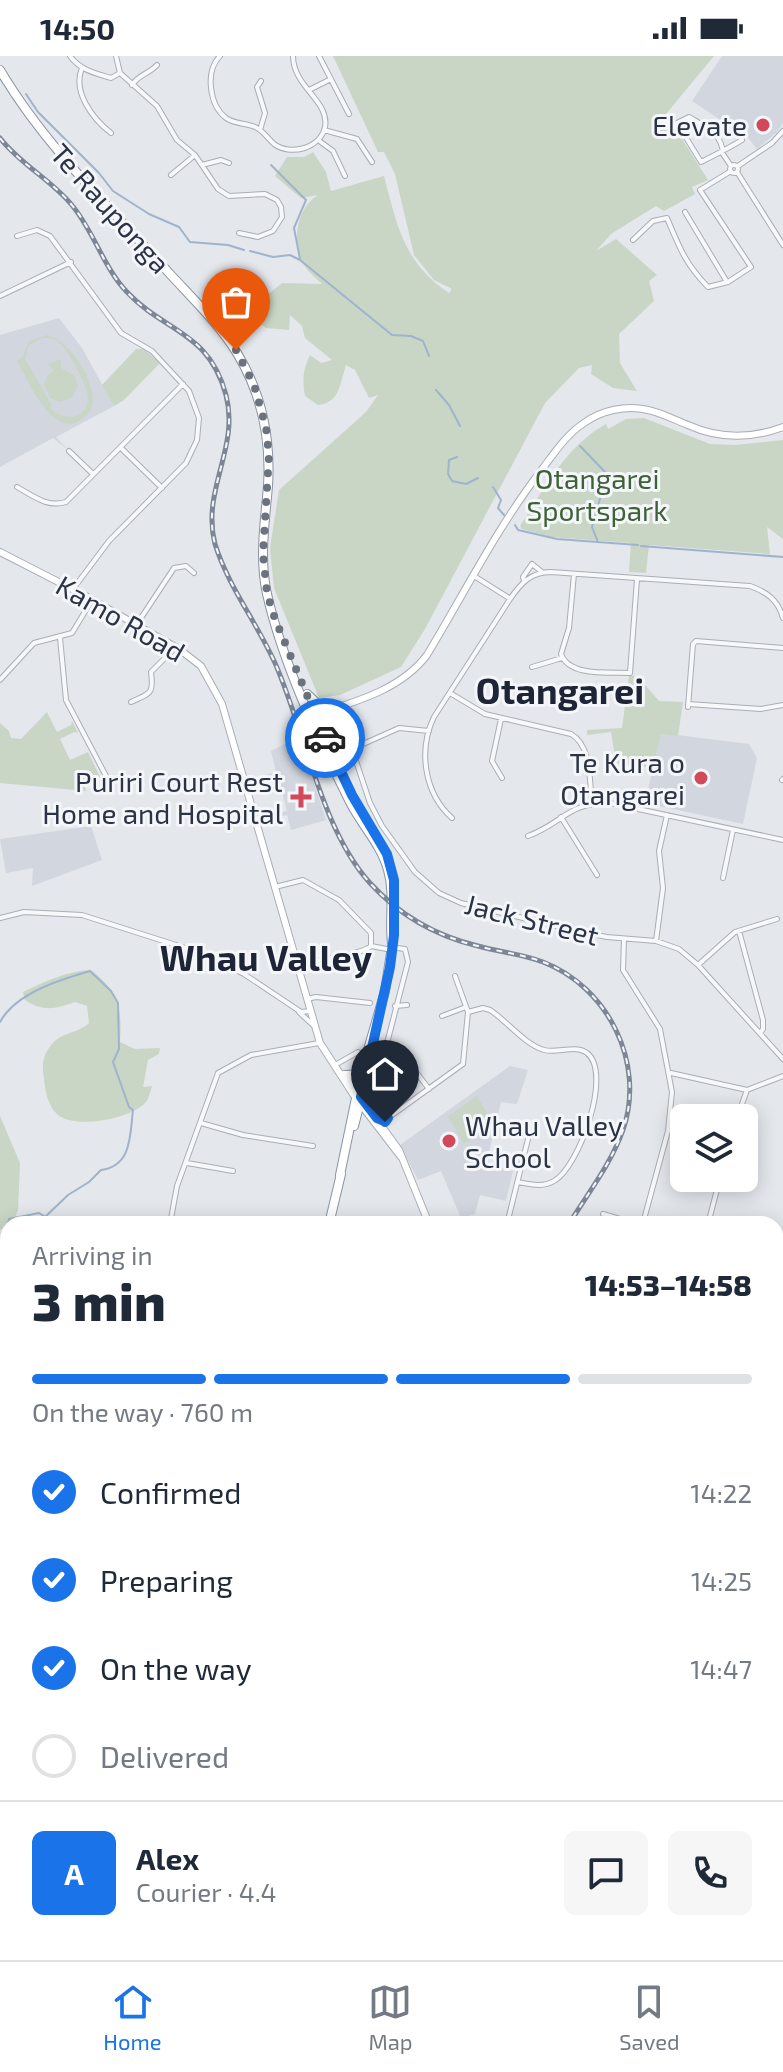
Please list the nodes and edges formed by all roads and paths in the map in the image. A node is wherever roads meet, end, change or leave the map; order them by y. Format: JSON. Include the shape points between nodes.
{"nodes":[{"id":1,"x":70,"y":56,"type":"edge"},
{"id":2,"x":116,"y":56,"type":"edge"},
{"id":3,"x":220,"y":56,"type":"edge"},
{"id":4,"x":293,"y":56,"type":"edge"},
{"id":5,"x":319,"y":56,"type":"edge"},
{"id":6,"x":157,"y":65,"type":"dead end"},
{"id":7,"x":82,"y":68,"type":"junction"},
{"id":8,"x":0,"y":70,"type":"edge"},
{"id":9,"x":120,"y":73,"type":"junction"},
{"id":10,"x":331,"y":79,"type":"junction"},
{"id":11,"x":261,"y":81,"type":"dead end"},
{"id":12,"x":132,"y":85,"type":"junction"},
{"id":13,"x":309,"y":90,"type":"junction"},
{"id":14,"x":349,"y":114,"type":"dead end"},
{"id":15,"x":260,"y":130,"type":"junction"},
{"id":16,"x":324,"y":130,"type":"junction"},
{"id":17,"x":783,"y":131,"type":"edge"},
{"id":18,"x":111,"y":133,"type":"dead end"},
{"id":19,"x":318,"y":140,"type":"junction"},
{"id":20,"x":742,"y":140,"type":"dead end"},
{"id":21,"x":724,"y":150,"type":"junction"},
{"id":22,"x":195,"y":155,"type":"junction"},
{"id":23,"x":372,"y":162,"type":"dead end"},
{"id":24,"x":229,"y":163,"type":"dead end"},
{"id":25,"x":202,"y":165,"type":"junction"},
{"id":26,"x":734,"y":169,"type":"junction"},
{"id":27,"x":171,"y":175,"type":"dead end"},
{"id":28,"x":345,"y":176,"type":"dead end"},
{"id":29,"x":685,"y":212,"type":"dead end"},
{"id":30,"x":239,"y":233,"type":"dead end"},
{"id":31,"x":17,"y":236,"type":"dead end"},
{"id":32,"x":633,"y":240,"type":"dead end"},
{"id":33,"x":783,"y":245,"type":"edge"},
{"id":34,"x":71,"y":262,"type":"junction"},
{"id":35,"x":727,"y":282,"type":"junction"},
{"id":36,"x":0,"y":296,"type":"edge"},
{"id":37,"x":183,"y":384,"type":"junction"},
{"id":38,"x":783,"y":427,"type":"edge"},
{"id":39,"x":121,"y":448,"type":"junction"},
{"id":40,"x":69,"y":451,"type":"dead end"},
{"id":41,"x":94,"y":475,"type":"junction"},
{"id":42,"x":17,"y":487,"type":"dead end"},
{"id":43,"x":162,"y":488,"type":"junction"},
{"id":44,"x":0,"y":552,"type":"edge"},
{"id":45,"x":542,"y":572,"type":"junction"},
{"id":46,"x":194,"y":573,"type":"dead end"},
{"id":47,"x":574,"y":574,"type":"junction"},
{"id":48,"x":474,"y":576,"type":"junction"},
{"id":49,"x":637,"y":578,"type":"junction"},
{"id":50,"x":524,"y":581,"type":"junction"},
{"id":51,"x":73,"y":589,"type":"junction"},
{"id":52,"x":510,"y":599,"type":"junction"},
{"id":53,"x":92,"y":600,"type":"junction"},
{"id":54,"x":783,"y":618,"type":"edge"},
{"id":55,"x":275,"y":619,"type":"junction"},
{"id":56,"x":137,"y":624,"type":"junction"},
{"id":57,"x":60,"y":638,"type":"junction"},
{"id":58,"x":176,"y":647,"type":"junction"},
{"id":59,"x":783,"y":648,"type":"edge"},
{"id":60,"x":562,"y":658,"type":"junction"},
{"id":61,"x":532,"y":667,"type":"dead end"},
{"id":62,"x":0,"y":680,"type":"edge"},
{"id":63,"x":450,"y":693,"type":"junction"},
{"id":64,"x":307,"y":694,"type":"junction"},
{"id":65,"x":131,"y":702,"type":"dead end"},
{"id":66,"x":783,"y":705,"type":"edge"},
{"id":67,"x":344,"y":706,"type":"junction"},
{"id":68,"x":325,"y":711,"type":"junction"},
{"id":69,"x":314,"y":717,"type":"junction"},
{"id":70,"x":501,"y":719,"type":"junction"},
{"id":71,"x":322,"y":731,"type":"junction"},
{"id":72,"x":429,"y":731,"type":"junction"},
{"id":73,"x":106,"y":776,"type":"dead end"},
{"id":74,"x":502,"y":778,"type":"dead end"},
{"id":75,"x":592,"y":802,"type":"junction"},
{"id":76,"x":667,"y":815,"type":"junction"},
{"id":77,"x":561,"y":817,"type":"junction"},
{"id":78,"x":452,"y":818,"type":"dead end"},
{"id":79,"x":733,"y":830,"type":"junction"},
{"id":80,"x":528,"y":836,"type":"dead end"},
{"id":81,"x":783,"y":840,"type":"edge"},
{"id":82,"x":597,"y":875,"type":"dead end"},
{"id":83,"x":723,"y":878,"type":"dead end"},
{"id":84,"x":275,"y":887,"type":"junction"},
{"id":85,"x":0,"y":918,"type":"edge"},
{"id":86,"x":777,"y":919,"type":"dead end"},
{"id":87,"x":739,"y":931,"type":"junction"},
{"id":88,"x":624,"y":939,"type":"junction"},
{"id":89,"x":656,"y":941,"type":"junction"},
{"id":90,"x":371,"y":946,"type":"junction"},
{"id":91,"x":395,"y":947,"type":"junction"},
{"id":92,"x":297,"y":965,"type":"junction"},
{"id":93,"x":698,"y":965,"type":"junction"},
{"id":94,"x":455,"y":976,"type":"dead end"},
{"id":95,"x":307,"y":999,"type":"junction"},
{"id":96,"x":370,"y":1003,"type":"dead end"},
{"id":97,"x":407,"y":1005,"type":"dead end"},
{"id":98,"x":395,"y":1006,"type":"junction"},
{"id":99,"x":296,"y":1009,"type":"junction"},
{"id":100,"x":467,"y":1010,"type":"junction"},
{"id":101,"x":310,"y":1011,"type":"junction"},
{"id":102,"x":442,"y":1016,"type":"dead end"},
{"id":103,"x":315,"y":1027,"type":"junction"},
{"id":104,"x":760,"y":1033,"type":"junction"},
{"id":105,"x":320,"y":1043,"type":"junction"},
{"id":106,"x":370,"y":1049,"type":"junction"},
{"id":107,"x":358,"y":1052,"type":"dead end"},
{"id":108,"x":783,"y":1059,"type":"edge"},
{"id":109,"x":340,"y":1070,"type":"junction"},
{"id":110,"x":671,"y":1073,"type":"junction"},
{"id":111,"x":361,"y":1074,"type":"junction"},
{"id":112,"x":783,"y":1076,"type":"edge"},
{"id":113,"x":429,"y":1089,"type":"junction"},
{"id":114,"x":747,"y":1090,"type":"junction"},
{"id":115,"x":358,"y":1097,"type":"junction"},
{"id":116,"x":742,"y":1104,"type":"edge"},
{"id":117,"x":373,"y":1118,"type":"junction"},
{"id":118,"x":388,"y":1118,"type":"junction"},
{"id":119,"x":356,"y":1119,"type":"junction"},
{"id":120,"x":201,"y":1123,"type":"junction"},
{"id":121,"x":384,"y":1129,"type":"junction"},
{"id":122,"x":528,"y":1139,"type":"dead end"},
{"id":123,"x":313,"y":1146,"type":"dead end"},
{"id":124,"x":401,"y":1157,"type":"junction"},
{"id":125,"x":187,"y":1163,"type":"junction"},
{"id":126,"x":233,"y":1171,"type":"dead end"},
{"id":127,"x":340,"y":1175,"type":"junction"},
{"id":128,"x":517,"y":1182,"type":"junction"},
{"id":129,"x":716,"y":1192,"type":"edge"},
{"id":130,"x":603,"y":1214,"type":"dead end"},
{"id":131,"x":171,"y":1216,"type":"edge"},
{"id":132,"x":331,"y":1216,"type":"edge"},
{"id":133,"x":426,"y":1216,"type":"edge"},
{"id":134,"x":509,"y":1216,"type":"edge"},
{"id":135,"x":611,"y":1216,"type":"edge"},
{"id":136,"x":643,"y":1216,"type":"edge"},
{"id":137,"x":710,"y":1216,"type":"edge"}],
"edges":[{"from":1,"to":7,"type":"street"},
{"from":2,"to":9,"type":"street"},
{"from":3,"to":15,"type":"street","via":[[209,80],[219,111]]},
{"from":4,"to":13,"type":"street","via":[[299,80]]},
{"from":5,"to":10,"type":"street"},
{"from":6,"to":12,"type":"street"},
{"from":7,"to":9,"type":"street","via":[[111,78]]},
{"from":7,"to":18,"type":"street","via":[[78,81],[89,109]]},
{"from":8,"to":55,"type":"highway","name":"Te Rauponga","via":[[47,137],[221,331],[249,373],[268,441],[263,560]]},
{"from":9,"to":12,"type":"street"},
{"from":10,"to":13,"type":"street"},
{"from":10,"to":14,"type":"street"},
{"from":11,"to":15,"type":"street","via":[[257,87],[265,113]]},
{"from":12,"to":22,"type":"street","via":[[157,106],[177,140]]},
{"from":13,"to":16,"type":"street","via":[[325,119]]},
{"from":15,"to":19,"type":"street","via":[[288,150]]},
{"from":16,"to":19,"type":"street"},
{"from":16,"to":23,"type":"street","via":[[357,139]]},
{"from":17,"to":26,"type":"street"},
{"from":19,"to":28,"type":"street","via":[[333,151]]},
{"from":20,"to":21,"type":"street"},
{"from":21,"to":21,"type":"street","via":[[701,162],[677,123],[689,117],[719,136]]},
{"from":21,"to":26,"type":"street"},
{"from":22,"to":25,"type":"street"},
{"from":22,"to":27,"type":"street"},
{"from":24,"to":25,"type":"street"},
{"from":25,"to":30,"type":"street","via":[[229,196],[265,194],[281,207],[278,225],[266,236]]},
{"from":26,"to":33,"type":"street"},
{"from":26,"to":35,"type":"street","via":[[700,190],[751,267]]},
{"from":29,"to":35,"type":"street"},
{"from":31,"to":34,"type":"street","via":[[35,230],[45,233]]},
{"from":32,"to":35,"type":"street","via":[[653,221],[667,218],[695,274],[710,287]]},
{"from":34,"to":36,"type":"street"},
{"from":34,"to":37,"type":"street","via":[[121,333],[152,351]]},
{"from":37,"to":39,"type":"street"},
{"from":37,"to":43,"type":"street","via":[[196,405],[197,440],[186,463]]},
{"from":38,"to":48,"type":"main road","via":[[730,436],[645,409],[598,415],[571,433],[526,490]]},
{"from":39,"to":41,"type":"street"},
{"from":39,"to":43,"type":"street"},
{"from":40,"to":41,"type":"street"},
{"from":41,"to":42,"type":"street","via":[[57,505]]},
{"from":43,"to":51,"type":"street","via":[[109,541]]},
{"from":44,"to":51,"type":"main road","name":"Kamo Road"},
{"from":45,"to":47,"type":"street"},
{"from":45,"to":50,"type":"street"},
{"from":45,"to":50,"type":"street","via":[[532,564]]},
{"from":46,"to":56,"type":"street","via":[[186,566],[174,568]]},
{"from":47,"to":49,"type":"street"},
{"from":47,"to":60,"type":"street"},
{"from":48,"to":52,"type":"street"},
{"from":48,"to":67,"type":"main road","via":[[414,670]]},
{"from":49,"to":54,"type":"street","via":[[750,586],[769,594]]},
{"from":49,"to":60,"type":"street","via":[[630,673],[573,668]]},
{"from":50,"to":52,"type":"street"},
{"from":51,"to":53,"type":"main road","name":"Kamo Road"},
{"from":52,"to":63,"type":"street"},
{"from":53,"to":56,"type":"main road","name":"Kamo Road"},
{"from":53,"to":57,"type":"street","via":[[74,631]]},
{"from":55,"to":64,"type":"highway","name":"Te Rauponga"},
{"from":55,"to":69,"type":"highway","name":"Te Rauponga"},
{"from":56,"to":58,"type":"main road","name":"Kamo Road"},
{"from":57,"to":62,"type":"street","via":[[34,643]]},
{"from":57,"to":73,"type":"street","via":[[66,700]]},
{"from":58,"to":65,"type":"street","via":[[151,672],[151,692]]},
{"from":58,"to":84,"type":"main road","name":"Kamo Road","via":[[201,666],[219,695]]},
{"from":59,"to":66,"type":"street","via":[[696,641],[688,705]]},
{"from":60,"to":61,"type":"street"},
{"from":63,"to":70,"type":"street"},
{"from":63,"to":72,"type":"street"},
{"from":64,"to":68,"type":"highway"},
{"from":64,"to":69,"type":"highway","name":"Te Rauponga"},
{"from":67,"to":68,"type":"main road"},
{"from":67,"to":69,"type":"main road"},
{"from":67,"to":71,"type":"highway","via":[[324,722]]},
{"from":68,"to":69,"type":"main road"},
{"from":69,"to":71,"type":"highway","name":"Te Rauponga"},
{"from":69,"to":91,"type":"highway","name":"Te Rauponga","via":[[353,809],[386,863]]},
{"from":70,"to":74,"type":"street","via":[[492,761]]},
{"from":70,"to":75,"type":"street","via":[[582,741]]},
{"from":71,"to":91,"type":"highway","name":"Te Rauponga","via":[[389,862]]},
{"from":72,"to":78,"type":"street","via":[[429,780]]},
{"from":72,"to":88,"type":"street","name":"Jack Street","via":[[399,728],[352,749],[370,803],[415,872],[439,893],[461,903]]},
{"from":75,"to":76,"type":"street"},
{"from":75,"to":77,"type":"street"},
{"from":76,"to":79,"type":"street"},
{"from":76,"to":89,"type":"street","via":[[659,851],[663,888]]},
{"from":77,"to":80,"type":"street"},
{"from":77,"to":82,"type":"street"},
{"from":79,"to":81,"type":"street"},
{"from":79,"to":83,"type":"street"},
{"from":84,"to":90,"type":"street","via":[[303,880],[339,900],[371,933]]},
{"from":84,"to":92,"type":"main road","name":"Kamo Road"},
{"from":85,"to":99,"type":"street","via":[[24,912],[82,915],[198,952],[244,974]]},
{"from":86,"to":87,"type":"street"},
{"from":87,"to":93,"type":"street"},
{"from":87,"to":104,"type":"street","via":[[763,1020]]},
{"from":88,"to":89,"type":"street","name":"Jack Street"},
{"from":88,"to":110,"type":"street","via":[[623,970],[657,1021]]},
{"from":89,"to":93,"type":"street","name":"Jack Street","via":[[679,949]]},
{"from":90,"to":91,"type":"street"},
{"from":90,"to":92,"type":"street","via":[[362,953]]},
{"from":91,"to":98,"type":"street","via":[[406,951],[408,962]]},
{"from":91,"to":106,"type":"highway","name":"Te Rauponga"},
{"from":92,"to":95,"type":"main road","name":"Kamo Road"},
{"from":93,"to":104,"type":"street","name":"Jack Street"},
{"from":94,"to":100,"type":"street"},
{"from":95,"to":96,"type":"street"},
{"from":95,"to":101,"type":"main road","name":"Kamo Road"},
{"from":97,"to":98,"type":"street"},
{"from":98,"to":113,"type":"street","via":[[387,1050],[398,1062],[411,1065]]},
{"from":99,"to":101,"type":"street"},
{"from":99,"to":103,"type":"street"},
{"from":100,"to":102,"type":"street"},
{"from":100,"to":113,"type":"street","via":[[463,1064]]},
{"from":100,"to":128,"type":"street","via":[[490,1010],[542,1049],[580,1049],[592,1061],[592,1110],[571,1164],[548,1184]]},
{"from":101,"to":103,"type":"main road","name":"Kamo Road"},
{"from":103,"to":105,"type":"main road","name":"Kamo Road"},
{"from":104,"to":108,"type":"street","name":"Jack Street"},
{"from":105,"to":109,"type":"main road","name":"Kamo Road"},
{"from":105,"to":120,"type":"street","via":[[251,1055],[221,1070]]},
{"from":106,"to":111,"type":"highway","name":"Te Rauponga"},
{"from":106,"to":115,"type":"highway"},
{"from":107,"to":109,"type":"street"},
{"from":109,"to":111,"type":"highway"},
{"from":109,"to":115,"type":"main road","name":"Kamo Road"},
{"from":110,"to":114,"type":"street"},
{"from":110,"to":136,"type":"street","via":[[670,1121]]},
{"from":111,"to":115,"type":"highway","name":"Te Rauponga"},
{"from":112,"to":114,"type":"street"},
{"from":113,"to":118,"type":"street"},
{"from":114,"to":116,"type":"street"},
{"from":115,"to":117,"type":"main road","name":"Kamo Road"},
{"from":115,"to":119,"type":"highway"},
{"from":115,"to":127,"type":"highway","name":"Te Rauponga"},
{"from":117,"to":118,"type":"street"},
{"from":117,"to":119,"type":"highway"},
{"from":117,"to":121,"type":"main road","name":"Kamo Road"},
{"from":117,"to":124,"type":"main road","name":"Kamo Road"},
{"from":118,"to":121,"type":"street"},
{"from":119,"to":127,"type":"highway"},
{"from":120,"to":123,"type":"street"},
{"from":120,"to":125,"type":"street"},
{"from":121,"to":124,"type":"main road","name":"Kamo Road"},
{"from":122,"to":128,"type":"street"},
{"from":124,"to":133,"type":"main road","name":"Kamo Road"},
{"from":125,"to":126,"type":"street"},
{"from":125,"to":131,"type":"street"},
{"from":127,"to":132,"type":"highway"},
{"from":128,"to":134,"type":"street"},
{"from":129,"to":137,"type":"street"},
{"from":130,"to":135,"type":"street"}]}
